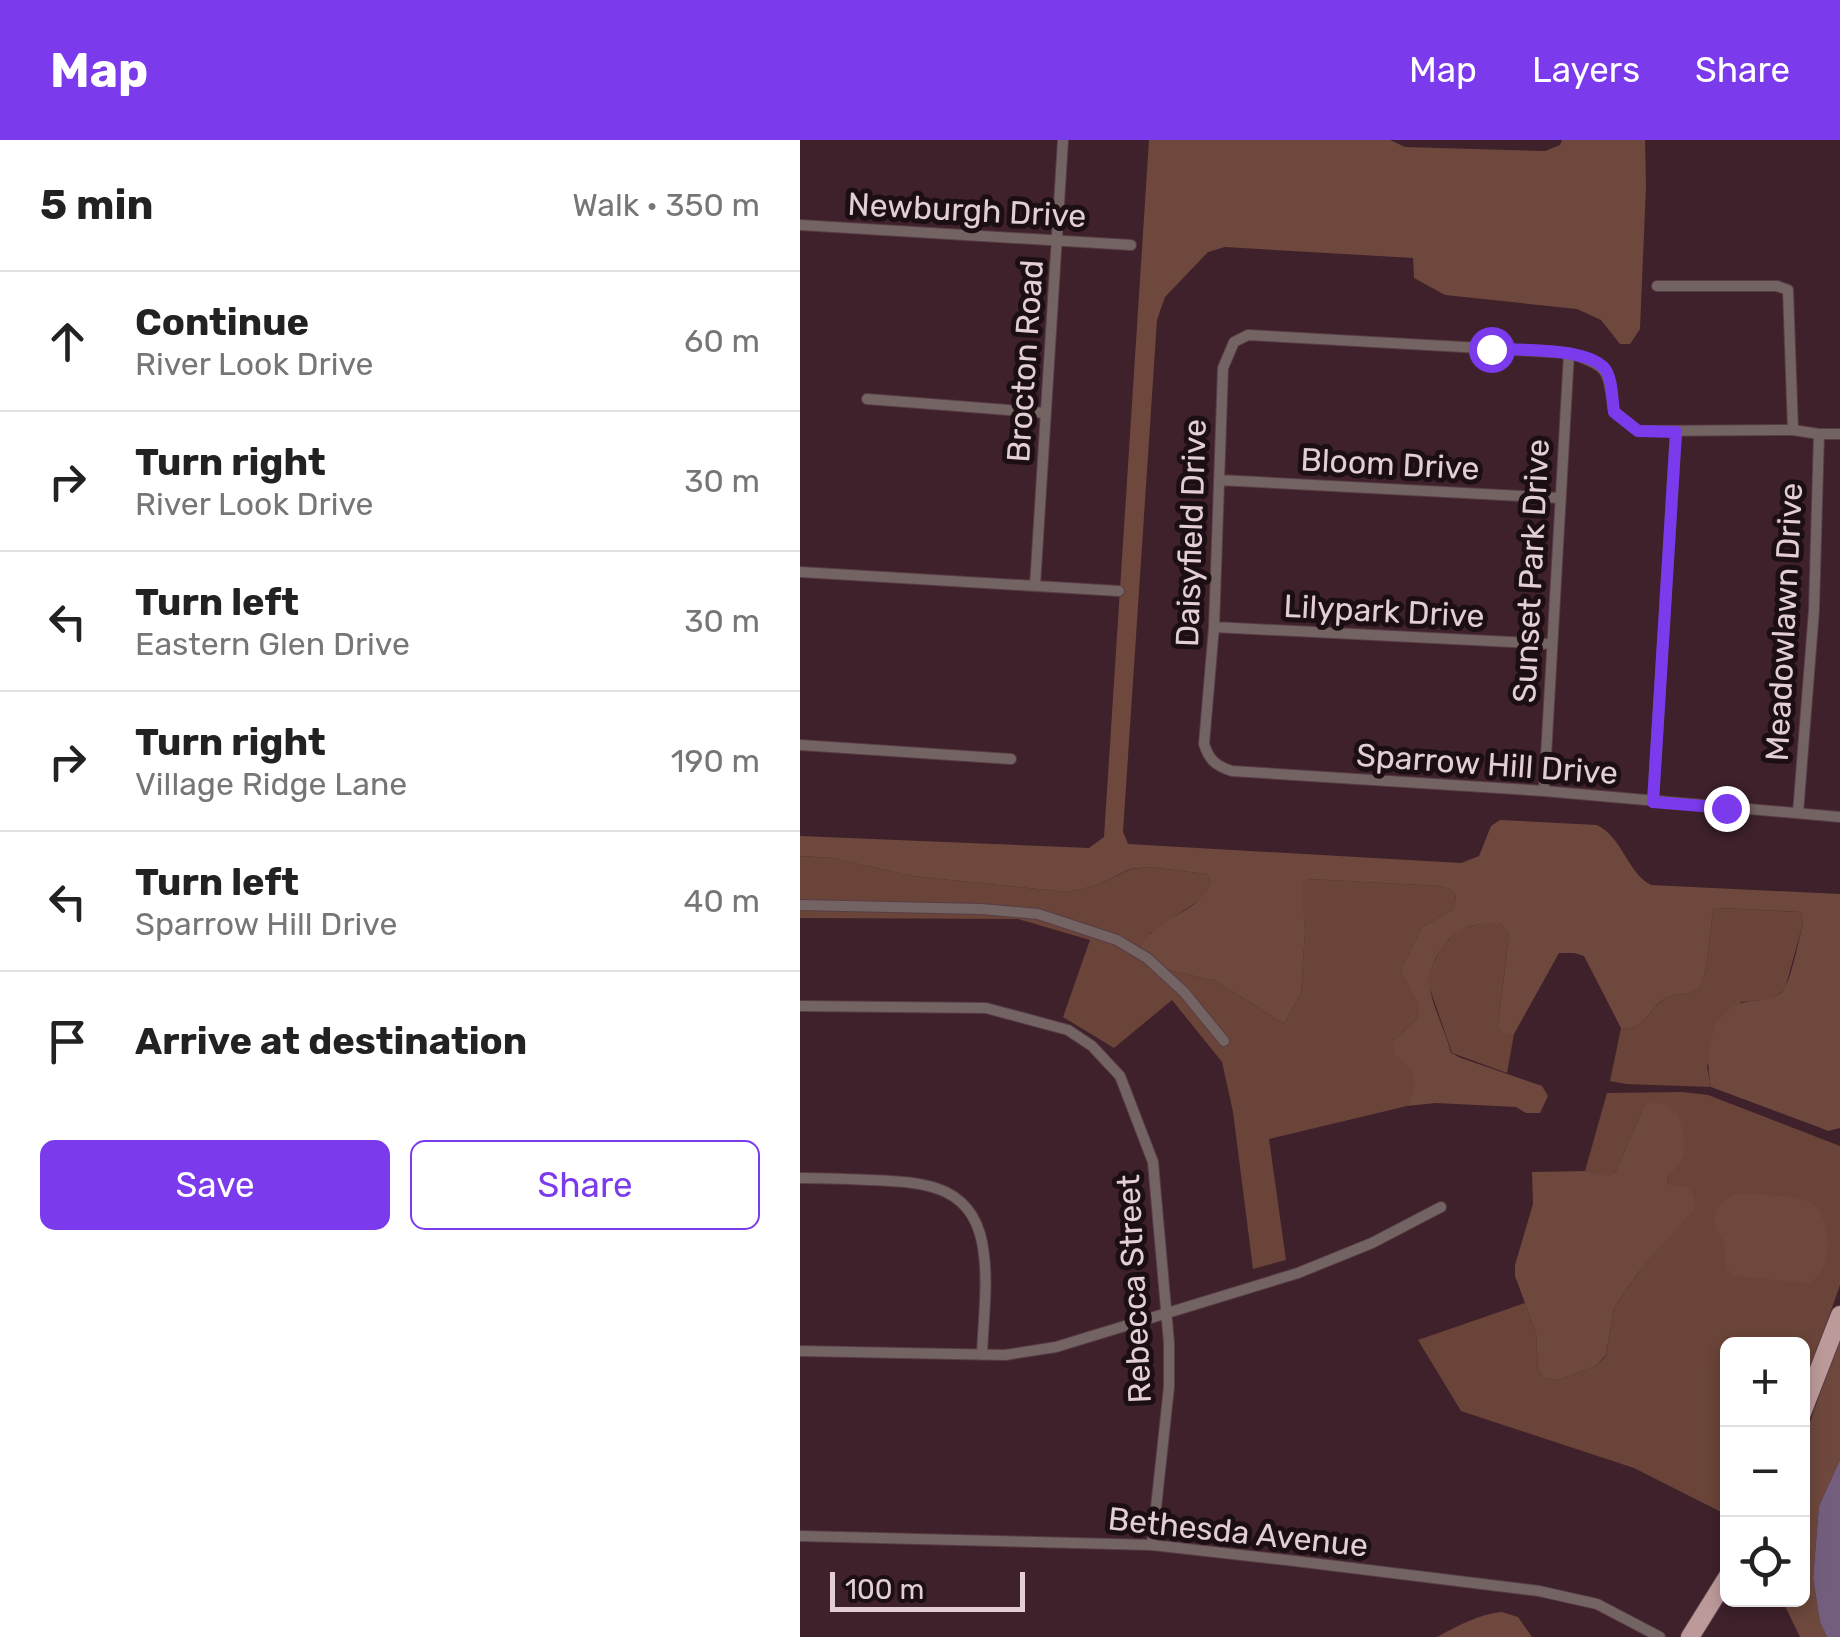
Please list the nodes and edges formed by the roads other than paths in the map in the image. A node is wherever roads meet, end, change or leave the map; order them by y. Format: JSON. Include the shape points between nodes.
{"nodes":[{"id":1,"x":1062,"y":140,"type":"edge"},
{"id":2,"x":800,"y":225,"type":"edge"},
{"id":3,"x":1058,"y":241,"type":"junction"},
{"id":4,"x":1131,"y":245,"type":"dead end"},
{"id":5,"x":1657,"y":286,"type":"dead end"},
{"id":6,"x":1569,"y":354,"type":"junction"},
{"id":7,"x":867,"y":399,"type":"dead end"},
{"id":8,"x":1046,"y":413,"type":"junction"},
{"id":9,"x":1793,"y":430,"type":"junction"},
{"id":10,"x":1676,"y":432,"type":"junction"},
{"id":11,"x":1818,"y":434,"type":"junction"},
{"id":12,"x":1840,"y":434,"type":"edge"},
{"id":13,"x":1219,"y":480,"type":"junction"},
{"id":14,"x":1560,"y":498,"type":"junction"},
{"id":15,"x":800,"y":572,"type":"edge"},
{"id":16,"x":1035,"y":586,"type":"junction"},
{"id":17,"x":1119,"y":591,"type":"dead end"},
{"id":18,"x":1214,"y":627,"type":"junction"},
{"id":19,"x":1551,"y":644,"type":"junction"},
{"id":20,"x":1204,"y":744,"type":"joint"},
{"id":21,"x":800,"y":745,"type":"edge"},
{"id":22,"x":1011,"y":759,"type":"dead end"},
{"id":23,"x":1544,"y":791,"type":"junction"},
{"id":24,"x":1653,"y":802,"type":"junction"},
{"id":25,"x":1798,"y":813,"type":"junction"},
{"id":26,"x":1840,"y":817,"type":"edge"},
{"id":27,"x":800,"y":904,"type":"edge"},
{"id":28,"x":800,"y":1006,"type":"edge"},
{"id":29,"x":1224,"y":1041,"type":"dead end"},
{"id":30,"x":800,"y":1178,"type":"edge"},
{"id":31,"x":1441,"y":1207,"type":"dead end"},
{"id":32,"x":1166,"y":1314,"type":"junction"},
{"id":33,"x":1840,"y":1315,"type":"edge"},
{"id":34,"x":800,"y":1351,"type":"edge"},
{"id":35,"x":982,"y":1356,"type":"junction"},
{"id":36,"x":1810,"y":1392,"type":"edge"},
{"id":37,"x":800,"y":1536,"type":"edge"},
{"id":38,"x":1152,"y":1545,"type":"junction"},
{"id":39,"x":1720,"y":1589,"type":"edge"},
{"id":40,"x":1660,"y":1637,"type":"edge"},
{"id":41,"x":1690,"y":1637,"type":"edge"}],
"edges":[{"from":1,"to":3,"type":"street","name":"Brocton Road"},
{"from":2,"to":3,"type":"street","name":"Newburgh Drive"},
{"from":3,"to":4,"type":"street","name":"Newburgh Drive"},
{"from":3,"to":8,"type":"street","name":"Brocton Road"},
{"from":5,"to":9,"type":"street","via":[[1788,290]]},
{"from":6,"to":10,"type":"street","via":[[1598,362],[1608,373],[1614,412],[1638,431]]},
{"from":6,"to":13,"type":"street","name":"Daisyfield Drive","via":[[1248,335],[1234,342],[1224,368]]},
{"from":6,"to":14,"type":"street","name":"Sunset Park Drive"},
{"from":7,"to":8,"type":"street"},
{"from":8,"to":16,"type":"street","name":"Brocton Road"},
{"from":9,"to":10,"type":"street"},
{"from":9,"to":11,"type":"street"},
{"from":10,"to":24,"type":"street"},
{"from":11,"to":12,"type":"street"},
{"from":11,"to":25,"type":"street","name":"Meadowlawn Drive","via":[[1814,610]]},
{"from":13,"to":14,"type":"street","name":"Bloom Drive"},
{"from":13,"to":18,"type":"street","name":"Daisyfield Drive"},
{"from":14,"to":19,"type":"street","name":"Sunset Park Drive"},
{"from":15,"to":16,"type":"street"},
{"from":16,"to":17,"type":"street"},
{"from":18,"to":19,"type":"street","name":"Lilypark Drive"},
{"from":18,"to":20,"type":"street","name":"Daisyfield Drive"},
{"from":19,"to":23,"type":"street","name":"Sunset Park Drive"},
{"from":20,"to":23,"type":"street","name":"Sparrow Hill Drive","via":[[1208,757],[1232,770]]},
{"from":21,"to":22,"type":"street"},
{"from":23,"to":24,"type":"street","name":"Sparrow Hill Drive"},
{"from":24,"to":25,"type":"street","name":"Sparrow Hill Drive"},
{"from":25,"to":26,"type":"street","name":"Sparrow Hill Drive"},
{"from":27,"to":29,"type":"street","via":[[1038,914],[1117,940],[1146,958]]},
{"from":28,"to":32,"type":"street","name":"Rebecca Street","via":[[986,1008],[1068,1030],[1092,1046],[1120,1076],[1153,1162]]},
{"from":30,"to":35,"type":"street","via":[[906,1181],[936,1186],[962,1202],[979,1227],[984,1256]]},
{"from":31,"to":32,"type":"street","via":[[1298,1273]]},
{"from":32,"to":35,"type":"street","via":[[1056,1347]]},
{"from":32,"to":38,"type":"street","name":"Rebecca Street","via":[[1169,1387]]},
{"from":33,"to":36,"type":"main road"},
{"from":34,"to":35,"type":"street"},
{"from":37,"to":38,"type":"street","name":"Bethesda Avenue"},
{"from":38,"to":40,"type":"street","name":"Bethesda Avenue","via":[[1538,1591],[1597,1604]]},
{"from":39,"to":41,"type":"main road"}]}
